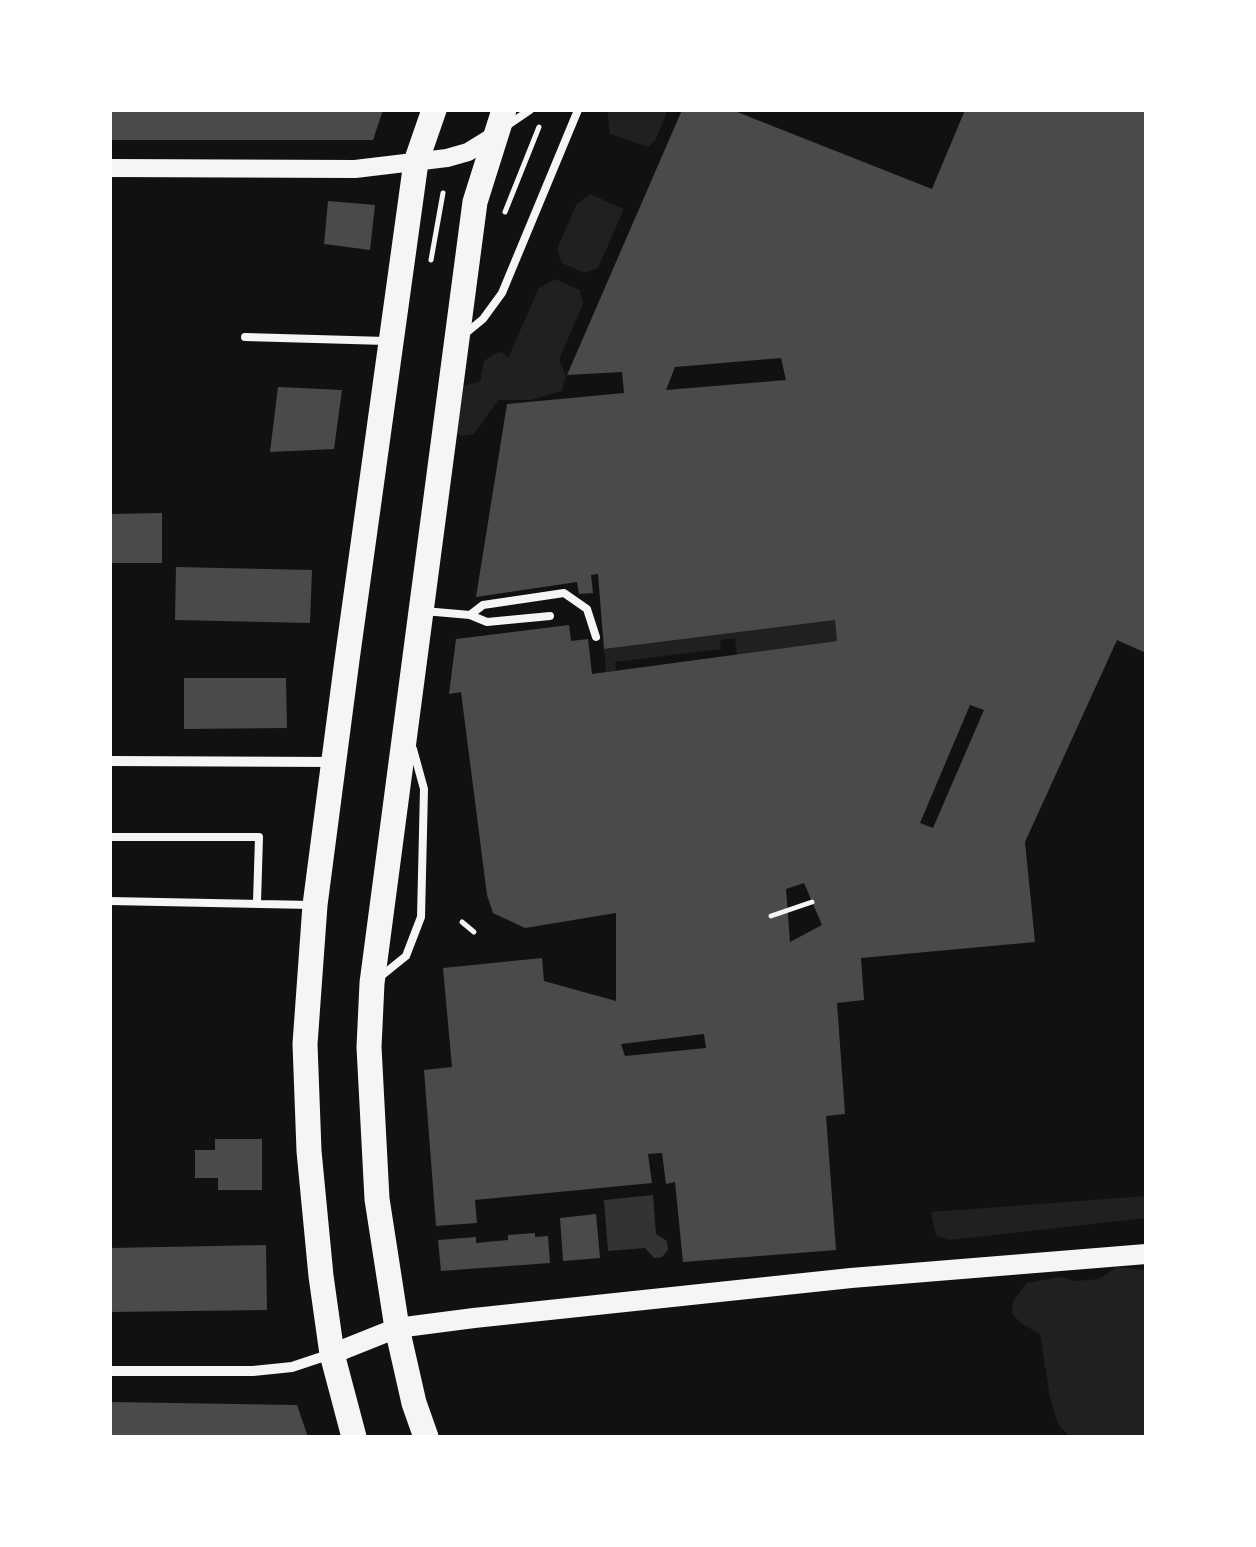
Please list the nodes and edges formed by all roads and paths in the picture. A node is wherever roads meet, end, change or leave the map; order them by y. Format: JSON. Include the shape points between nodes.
{"nodes":[{"id":1,"x":434,"y":110,"type":"edge"},
{"id":2,"x":504,"y":110,"type":"edge"},
{"id":3,"x":530,"y":110,"type":"edge"},
{"id":4,"x":578,"y":110,"type":"edge"},
{"id":5,"x":540,"y":127,"type":"dead end"},
{"id":6,"x":494,"y":136,"type":"junction"},
{"id":7,"x":416,"y":162,"type":"junction"},
{"id":8,"x":110,"y":168,"type":"edge"},
{"id":9,"x":505,"y":212,"type":"dead end"},
{"id":10,"x":245,"y":337,"type":"dead end"},
{"id":11,"x":392,"y":341,"type":"junction"},
{"id":12,"x":454,"y":342,"type":"junction"},
{"id":13,"x":419,"y":610,"type":"junction"},
{"id":14,"x":470,"y":615,"type":"junction"},
{"id":15,"x":550,"y":616,"type":"dead end"},
{"id":16,"x":596,"y":636,"type":"dead end"},
{"id":17,"x":404,"y":726,"type":"junction"},
{"id":18,"x":110,"y":761,"type":"edge"},
{"id":19,"x":334,"y":762,"type":"junction"},
{"id":20,"x":110,"y":837,"type":"edge"},
{"id":21,"x":110,"y":901,"type":"edge"},
{"id":22,"x":256,"y":902,"type":"junction"},
{"id":23,"x":812,"y":902,"type":"dead end"},
{"id":24,"x":316,"y":905,"type":"junction"},
{"id":25,"x":772,"y":916,"type":"dead end"},
{"id":26,"x":462,"y":922,"type":"dead end"},
{"id":27,"x":474,"y":932,"type":"dead end"},
{"id":28,"x":372,"y":983,"type":"junction"},
{"id":29,"x":1146,"y":1254,"type":"edge"},
{"id":30,"x":397,"y":1328,"type":"junction"},
{"id":31,"x":332,"y":1354,"type":"junction"},
{"id":32,"x":110,"y":1372,"type":"edge"},
{"id":33,"x":354,"y":1437,"type":"edge"},
{"id":34,"x":426,"y":1437,"type":"edge"}],
"edges":[{"from":1,"to":7,"type":"main road"},
{"from":2,"to":6,"type":"main road"},
{"from":3,"to":6,"type":"lane"},
{"from":4,"to":12,"type":"lane","via":[[502,293]]},
{"from":5,"to":9,"type":"path"},
{"from":6,"to":7,"type":"street","via":[[468,152]]},
{"from":6,"to":12,"type":"main road","via":[[475,202]]},
{"from":7,"to":8,"type":"street","via":[[355,169]]},
{"from":7,"to":11,"type":"main road"},
{"from":10,"to":11,"type":"lane"},
{"from":11,"to":19,"type":"main road"},
{"from":12,"to":13,"type":"main road"},
{"from":13,"to":14,"type":"lane"},
{"from":13,"to":17,"type":"main road"},
{"from":14,"to":15,"type":"lane","via":[[486,622]]},
{"from":14,"to":16,"type":"lane","via":[[483,605],[564,593],[587,609]]},
{"from":17,"to":28,"type":"main road"},
{"from":17,"to":28,"type":"lane","via":[[424,788],[421,917],[406,956]]},
{"from":18,"to":19,"type":"street"},
{"from":19,"to":24,"type":"main road"},
{"from":20,"to":22,"type":"lane","via":[[260,837]]},
{"from":21,"to":22,"type":"lane"},
{"from":22,"to":24,"type":"lane"},
{"from":23,"to":25,"type":"path"},
{"from":24,"to":31,"type":"main road","via":[[305,1044],[308,1133]]},
{"from":26,"to":27,"type":"path"},
{"from":28,"to":30,"type":"main road","via":[[377,1199]]},
{"from":29,"to":30,"type":"main road","via":[[851,1278]]},
{"from":30,"to":31,"type":"main road"},
{"from":30,"to":34,"type":"main road"},
{"from":31,"to":32,"type":"street","via":[[253,1372]]},
{"from":31,"to":33,"type":"main road"}]}
